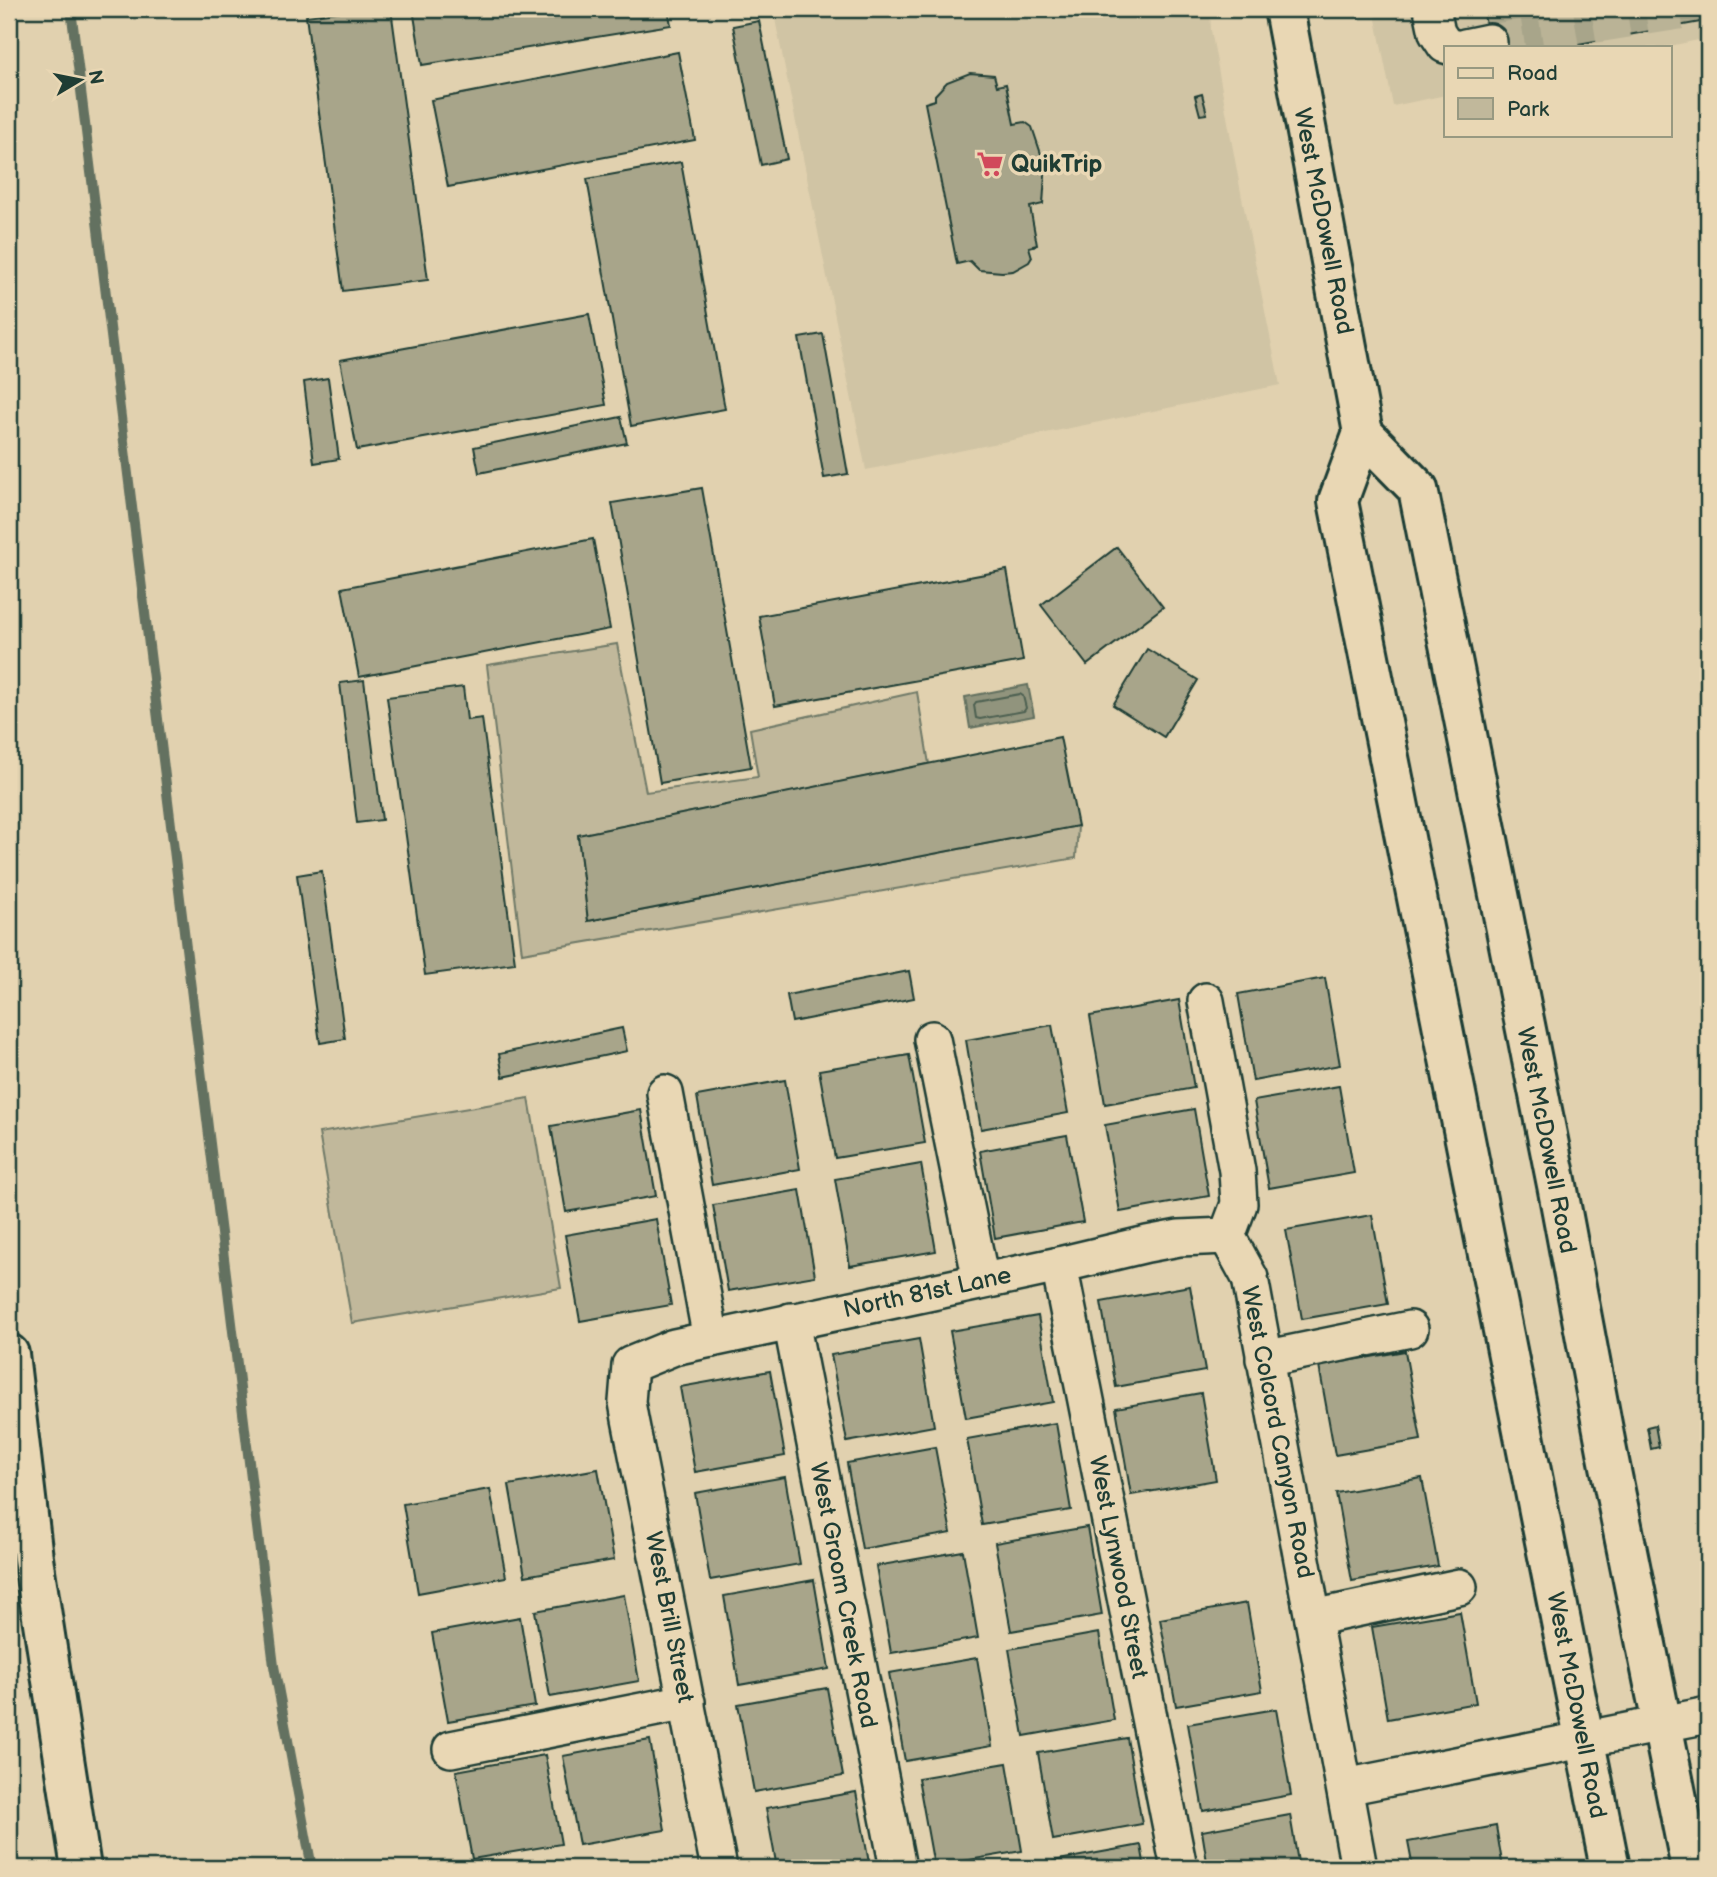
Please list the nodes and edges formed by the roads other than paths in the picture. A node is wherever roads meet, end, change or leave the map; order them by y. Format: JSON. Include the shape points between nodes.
{"nodes":[{"id":1,"x":1284,"y":9,"type":"edge"},
{"id":2,"x":1432,"y":9,"type":"edge"},
{"id":3,"x":1448,"y":46,"type":"edge"},
{"id":4,"x":1363,"y":433,"type":"junction"},
{"id":5,"x":1206,"y":1001,"type":"dead end"},
{"id":6,"x":932,"y":1039,"type":"dead end"},
{"id":7,"x":665,"y":1093,"type":"dead end"},
{"id":8,"x":1227,"y":1236,"type":"junction"},
{"id":9,"x":1059,"y":1265,"type":"junction"},
{"id":10,"x":981,"y":1280,"type":"junction"},
{"id":11,"x":791,"y":1321,"type":"junction"},
{"id":12,"x":1410,"y":1329,"type":"dead end"},
{"id":13,"x":711,"y":1339,"type":"junction"},
{"id":14,"x":9,"y":1354,"type":"edge"},
{"id":15,"x":1264,"y":1359,"type":"junction"},
{"id":16,"x":630,"y":1365,"type":"joint"},
{"id":17,"x":1459,"y":1587,"type":"dead end"},
{"id":18,"x":1313,"y":1618,"type":"junction"},
{"id":19,"x":687,"y":1702,"type":"junction"},
{"id":20,"x":1708,"y":1715,"type":"edge"},
{"id":21,"x":1663,"y":1725,"type":"junction"},
{"id":22,"x":1584,"y":1740,"type":"junction"},
{"id":23,"x":450,"y":1749,"type":"dead end"},
{"id":24,"x":1345,"y":1787,"type":"junction"},
{"id":25,"x":80,"y":1868,"type":"edge"},
{"id":26,"x":719,"y":1868,"type":"edge"},
{"id":27,"x":898,"y":1868,"type":"edge"},
{"id":28,"x":1179,"y":1868,"type":"edge"},
{"id":29,"x":1359,"y":1868,"type":"edge"},
{"id":30,"x":1610,"y":1868,"type":"edge"},
{"id":31,"x":1691,"y":1868,"type":"edge"}],
"edges":[{"from":1,"to":4,"type":"main road","name":"West McDowell Road"},
{"from":2,"to":3,"type":"street","via":[[1437,33]]},
{"from":4,"to":21,"type":"main road","name":"West McDowell Road","via":[[1418,489]]},
{"from":4,"to":22,"type":"main road","name":"West McDowell Road","via":[[1338,501]]},
{"from":5,"to":8,"type":"street","via":[[1237,1171],[1238,1204]]},
{"from":6,"to":10,"type":"street"},
{"from":7,"to":13,"type":"street"},
{"from":8,"to":9,"type":"street","name":"North 81st Lane","via":[[1179,1238]]},
{"from":8,"to":15,"type":"street","name":"West Colcord Canyon Road","via":[[1250,1278]]},
{"from":9,"to":10,"type":"street","name":"North 81st Lane"},
{"from":9,"to":28,"type":"street","name":"West Lynwood Street"},
{"from":10,"to":11,"type":"street","name":"North 81st Lane"},
{"from":11,"to":13,"type":"street","name":"North 81st Lane"},
{"from":11,"to":27,"type":"street","name":"West Groom Creek Road"},
{"from":12,"to":15,"type":"street"},
{"from":13,"to":16,"type":"street","name":"North 81st Lane","via":[[674,1347]]},
{"from":14,"to":25,"type":"main road","via":[[33,1558]]},
{"from":15,"to":18,"type":"street","name":"West Colcord Canyon Road"},
{"from":16,"to":19,"type":"street","name":"West Brill Street","via":[[627,1402]]},
{"from":17,"to":18,"type":"street"},
{"from":18,"to":24,"type":"street","name":"West Colcord Canyon Road"},
{"from":19,"to":23,"type":"street"},
{"from":19,"to":26,"type":"street","name":"West Brill Street"},
{"from":20,"to":21,"type":"street"},
{"from":21,"to":22,"type":"street"},
{"from":21,"to":31,"type":"main road","name":"West McDowell Road"},
{"from":22,"to":24,"type":"street"},
{"from":22,"to":30,"type":"main road","name":"West McDowell Road"},
{"from":24,"to":29,"type":"street","name":"West Colcord Canyon Road"}]}
